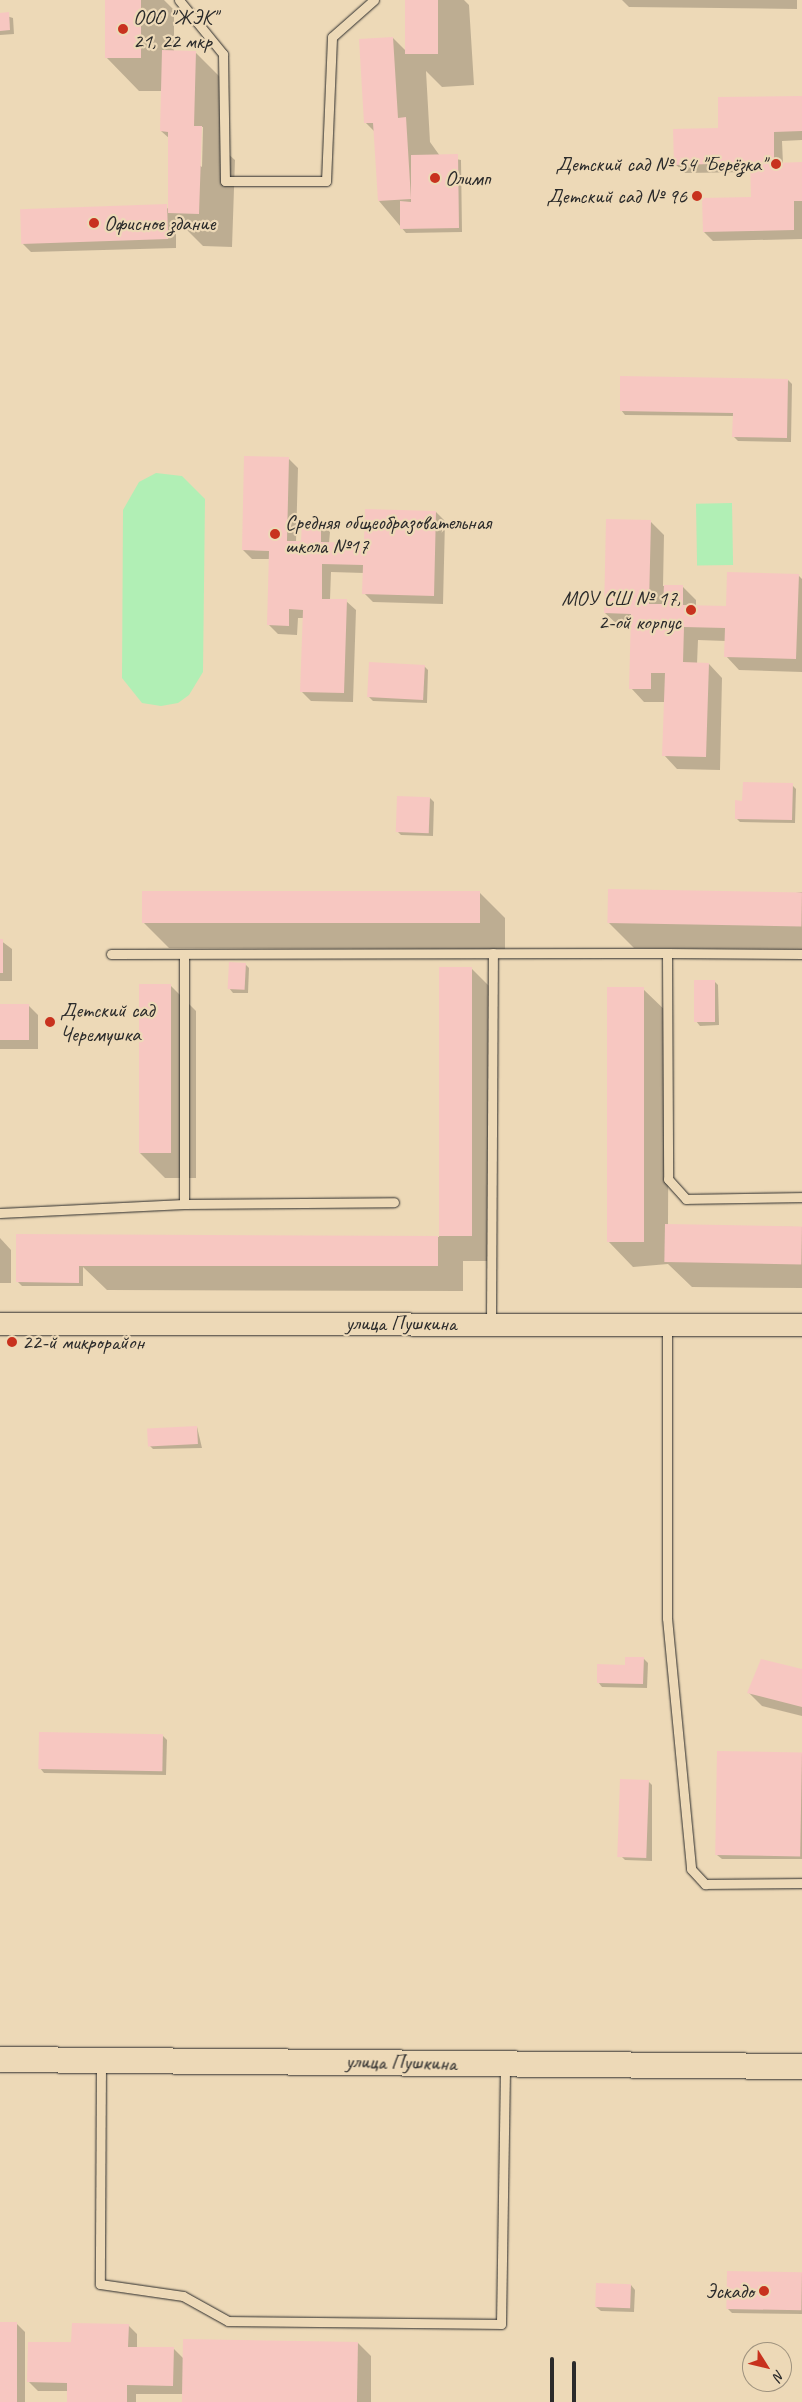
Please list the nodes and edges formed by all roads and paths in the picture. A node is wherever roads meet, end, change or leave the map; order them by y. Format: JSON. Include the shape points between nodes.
{"nodes":[{"id":1,"x":179,"y":0,"type":"edge"},
{"id":2,"x":374,"y":0,"type":"edge"},
{"id":3,"x":493,"y":953,"type":"junction"},
{"id":4,"x":667,"y":953,"type":"junction"},
{"id":5,"x":111,"y":954,"type":"dead end"},
{"id":6,"x":184,"y":954,"type":"junction"},
{"id":7,"x":802,"y":954,"type":"edge"},
{"id":8,"x":802,"y":1197,"type":"edge"},
{"id":9,"x":394,"y":1202,"type":"dead end"},
{"id":10,"x":184,"y":1204,"type":"junction"},
{"id":11,"x":0,"y":1213,"type":"edge"},
{"id":12,"x":667,"y":1323,"type":"junction"},
{"id":13,"x":0,"y":1324,"type":"edge"},
{"id":14,"x":491,"y":1324,"type":"junction"},
{"id":15,"x":802,"y":1325,"type":"edge"},
{"id":16,"x":802,"y":1883,"type":"edge"},
{"id":17,"x":101,"y":2058,"type":"junction"},
{"id":18,"x":0,"y":2059,"type":"edge"},
{"id":19,"x":505,"y":2064,"type":"junction"},
{"id":20,"x":802,"y":2066,"type":"edge"}],
"edges":[{"from":1,"to":2,"type":"lane","via":[[223,54],[225,181],[326,181],[332,37]]},
{"from":3,"to":4,"type":"lane"},
{"from":3,"to":6,"type":"lane"},
{"from":3,"to":14,"type":"lane"},
{"from":4,"to":7,"type":"lane"},
{"from":4,"to":8,"type":"lane","via":[[668,1179],[686,1199]]},
{"from":5,"to":6,"type":"lane"},
{"from":6,"to":10,"type":"lane"},
{"from":9,"to":10,"type":"lane"},
{"from":10,"to":11,"type":"lane"},
{"from":12,"to":14,"type":"street","name":"улица Пушкина"},
{"from":12,"to":15,"type":"street","name":"улица Пушкина"},
{"from":12,"to":16,"type":"lane","via":[[667,1618],[691,1869],[705,1884]]},
{"from":13,"to":14,"type":"street","name":"улица Пушкина"},
{"from":17,"to":18,"type":"main road","name":"улица Пушкина"},
{"from":17,"to":19,"type":"main road","name":"улица Пушкина"},
{"from":17,"to":19,"type":"lane","via":[[100,2284],[183,2296],[228,2321],[502,2324]]},
{"from":19,"to":20,"type":"main road","name":"улица Пушкина"}]}
